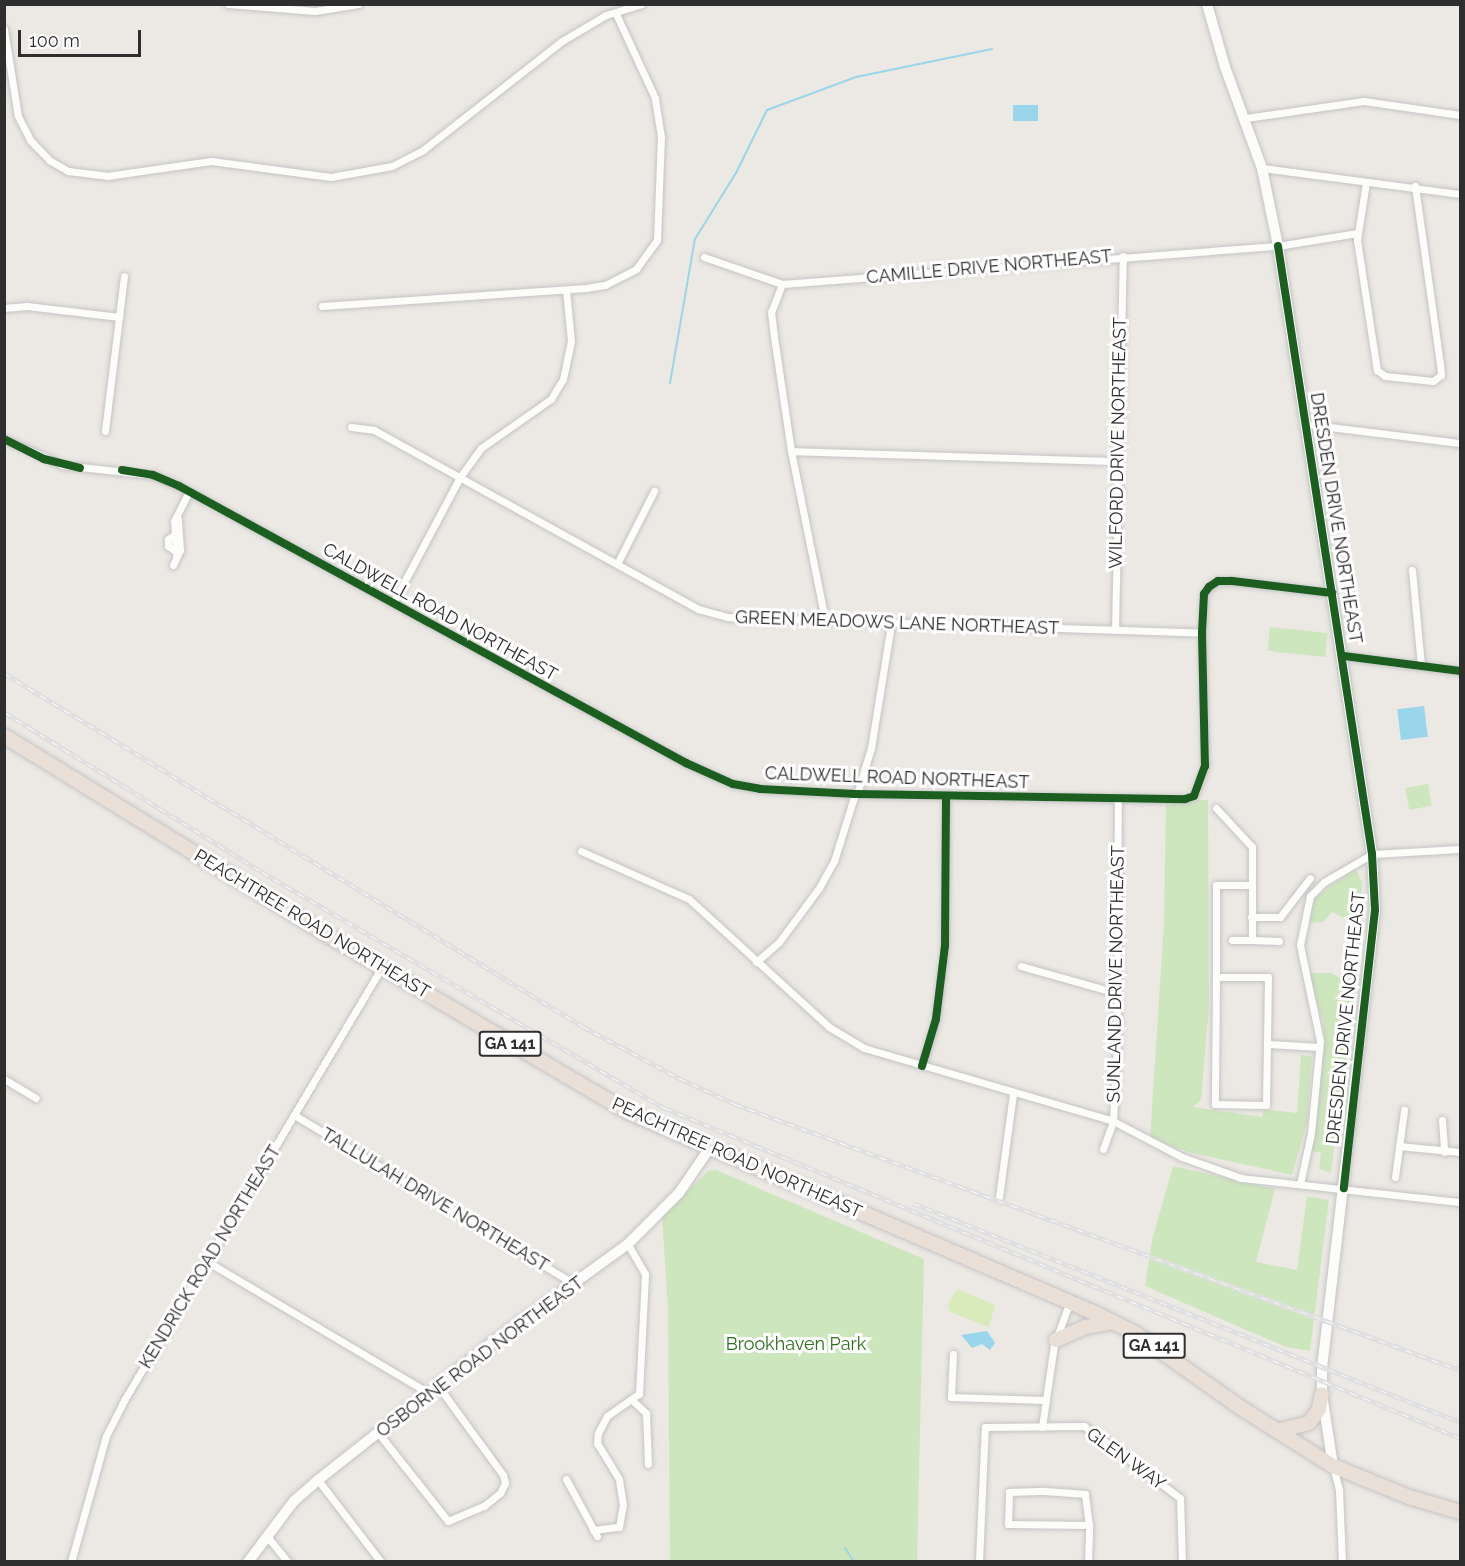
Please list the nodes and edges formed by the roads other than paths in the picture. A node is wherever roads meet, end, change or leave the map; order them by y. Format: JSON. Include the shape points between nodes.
{"nodes":[{"id":1,"x":228,"y":4,"type":"edge"},
{"id":2,"x":358,"y":4,"type":"edge"},
{"id":3,"x":641,"y":4,"type":"edge"},
{"id":4,"x":1207,"y":4,"type":"edge"},
{"id":5,"x":616,"y":14,"type":"junction"},
{"id":6,"x":4,"y":29,"type":"edge"},
{"id":7,"x":1461,"y":114,"type":"edge"},
{"id":8,"x":1246,"y":118,"type":"junction"},
{"id":9,"x":1262,"y":168,"type":"junction"},
{"id":10,"x":1366,"y":182,"type":"junction"},
{"id":11,"x":1415,"y":186,"type":"junction"},
{"id":12,"x":1461,"y":194,"type":"edge"},
{"id":13,"x":1357,"y":232,"type":"junction"},
{"id":14,"x":1278,"y":246,"type":"junction"},
{"id":15,"x":705,"y":256,"type":"dead end"},
{"id":16,"x":1123,"y":256,"type":"junction"},
{"id":17,"x":124,"y":276,"type":"dead end"},
{"id":18,"x":782,"y":284,"type":"junction"},
{"id":19,"x":566,"y":290,"type":"junction"},
{"id":20,"x":322,"y":306,"type":"dead end"},
{"id":21,"x":4,"y":308,"type":"edge"},
{"id":22,"x":119,"y":317,"type":"junction"},
{"id":23,"x":1305,"y":424,"type":"junction"},
{"id":24,"x":351,"y":427,"type":"dead end"},
{"id":25,"x":105,"y":431,"type":"dead end"},
{"id":26,"x":4,"y":439,"type":"edge"},
{"id":27,"x":1461,"y":443,"type":"edge"},
{"id":28,"x":791,"y":451,"type":"junction"},
{"id":29,"x":1116,"y":461,"type":"junction"},
{"id":30,"x":460,"y":477,"type":"junction"},
{"id":31,"x":654,"y":491,"type":"dead end"},
{"id":32,"x":189,"y":492,"type":"junction"},
{"id":33,"x":618,"y":562,"type":"junction"},
{"id":34,"x":173,"y":565,"type":"dead end"},
{"id":35,"x":1412,"y":570,"type":"dead end"},
{"id":36,"x":1332,"y":593,"type":"junction"},
{"id":37,"x":393,"y":603,"type":"junction"},
{"id":38,"x":825,"y":620,"type":"junction"},
{"id":39,"x":891,"y":626,"type":"junction"},
{"id":40,"x":1115,"y":630,"type":"junction"},
{"id":41,"x":1202,"y":633,"type":"junction"},
{"id":42,"x":1344,"y":657,"type":"junction"},
{"id":43,"x":1420,"y":665,"type":"junction"},
{"id":44,"x":1461,"y":671,"type":"edge"},
{"id":45,"x":4,"y":736,"type":"edge"},
{"id":46,"x":856,"y":794,"type":"junction"},
{"id":47,"x":946,"y":796,"type":"junction"},
{"id":48,"x":1118,"y":798,"type":"junction"},
{"id":49,"x":1216,"y":808,"type":"dead end"},
{"id":50,"x":1461,"y":849,"type":"edge"},
{"id":51,"x":581,"y":851,"type":"dead end"},
{"id":52,"x":1372,"y":854,"type":"junction"},
{"id":53,"x":1310,"y":878,"type":"dead end"},
{"id":54,"x":1251,"y":885,"type":"junction"},
{"id":55,"x":1251,"y":917,"type":"junction"},
{"id":56,"x":1232,"y":940,"type":"dead end"},
{"id":57,"x":1252,"y":940,"type":"junction"},
{"id":58,"x":1279,"y":941,"type":"dead end"},
{"id":59,"x":756,"y":962,"type":"junction"},
{"id":60,"x":1021,"y":966,"type":"dead end"},
{"id":61,"x":382,"y":968,"type":"junction"},
{"id":62,"x":1216,"y":977,"type":"junction"},
{"id":63,"x":1118,"y":993,"type":"junction"},
{"id":64,"x":1268,"y":1044,"type":"junction"},
{"id":65,"x":1319,"y":1047,"type":"junction"},
{"id":66,"x":922,"y":1066,"type":"junction"},
{"id":67,"x":4,"y":1079,"type":"edge"},
{"id":68,"x":1013,"y":1093,"type":"junction"},
{"id":69,"x":36,"y":1098,"type":"dead end"},
{"id":70,"x":1404,"y":1110,"type":"dead end"},
{"id":71,"x":296,"y":1116,"type":"junction"},
{"id":72,"x":1442,"y":1120,"type":"dead end"},
{"id":73,"x":1113,"y":1121,"type":"junction"},
{"id":74,"x":1399,"y":1146,"type":"junction"},
{"id":75,"x":709,"y":1149,"type":"junction"},
{"id":76,"x":1103,"y":1149,"type":"dead end"},
{"id":77,"x":1444,"y":1152,"type":"junction"},
{"id":78,"x":1461,"y":1152,"type":"edge"},
{"id":79,"x":1395,"y":1177,"type":"dead end"},
{"id":80,"x":1300,"y":1184,"type":"junction"},
{"id":81,"x":1344,"y":1188,"type":"junction"},
{"id":82,"x":999,"y":1197,"type":"dead end"},
{"id":83,"x":1461,"y":1202,"type":"edge"},
{"id":84,"x":628,"y":1244,"type":"junction"},
{"id":85,"x":208,"y":1262,"type":"junction"},
{"id":86,"x":575,"y":1284,"type":"junction"},
{"id":87,"x":1070,"y":1301,"type":"junction"},
{"id":88,"x":1114,"y":1322,"type":"junction"},
{"id":89,"x":1056,"y":1340,"type":"junction"},
{"id":90,"x":953,"y":1354,"type":"dead end"},
{"id":91,"x":433,"y":1389,"type":"junction"},
{"id":92,"x":1322,"y":1394,"type":"junction"},
{"id":93,"x":1045,"y":1400,"type":"junction"},
{"id":94,"x":633,"y":1401,"type":"junction"},
{"id":95,"x":1042,"y":1427,"type":"junction"},
{"id":96,"x":1277,"y":1431,"type":"junction"},
{"id":97,"x":379,"y":1434,"type":"junction"},
{"id":98,"x":648,"y":1464,"type":"dead end"},
{"id":99,"x":1333,"y":1466,"type":"junction"},
{"id":100,"x":566,"y":1479,"type":"dead end"},
{"id":101,"x":318,"y":1480,"type":"junction"},
{"id":102,"x":1461,"y":1512,"type":"edge"},
{"id":103,"x":1089,"y":1525,"type":"junction"},
{"id":104,"x":266,"y":1535,"type":"junction"},
{"id":105,"x":287,"y":1561,"type":"edge"},
{"id":106,"x":71,"y":1562,"type":"edge"},
{"id":107,"x":248,"y":1562,"type":"edge"},
{"id":108,"x":381,"y":1562,"type":"edge"},
{"id":109,"x":979,"y":1562,"type":"edge"},
{"id":110,"x":1088,"y":1562,"type":"edge"},
{"id":111,"x":1182,"y":1562,"type":"edge"},
{"id":112,"x":1342,"y":1562,"type":"edge"}],
"edges":[{"from":1,"to":2,"type":"street","via":[[315,11]]},
{"from":3,"to":5,"type":"street"},
{"from":4,"to":8,"type":"street","name":"DRESDEN DRIVE NORTHEAST","via":[[1225,67]]},
{"from":5,"to":6,"type":"street","via":[[606,15],[562,41],[423,150],[392,166],[330,177],[211,161],[107,176],[68,171],[49,160],[30,140],[18,116]]},
{"from":5,"to":19,"type":"street","via":[[655,98],[661,136],[657,240],[648,256],[625,277],[605,285]]},
{"from":7,"to":8,"type":"street","via":[[1364,101]]},
{"from":8,"to":9,"type":"street","name":"DRESDEN DRIVE NORTHEAST"},
{"from":9,"to":10,"type":"street"},
{"from":9,"to":14,"type":"street","name":"DRESDEN DRIVE NORTHEAST"},
{"from":10,"to":11,"type":"street"},
{"from":10,"to":13,"type":"street"},
{"from":11,"to":12,"type":"street"},
{"from":11,"to":13,"type":"street","via":[[1440,364],[1441,375],[1433,381],[1385,376],[1377,370]]},
{"from":13,"to":14,"type":"street","name":"CAMILLE DRIVE NORTHEAST"},
{"from":14,"to":16,"type":"street","name":"CAMILLE DRIVE NORTHEAST"},
{"from":14,"to":23,"type":"street","name":"DRESDEN DRIVE NORTHEAST"},
{"from":15,"to":18,"type":"street","name":"CAMILLE DRIVE NORTHEAST"},
{"from":16,"to":18,"type":"street","name":"CAMILLE DRIVE NORTHEAST"},
{"from":16,"to":29,"type":"street","name":"WILFORD DRIVE NORTHEAST"},
{"from":17,"to":22,"type":"street"},
{"from":18,"to":28,"type":"street","via":[[771,312]]},
{"from":19,"to":20,"type":"street"},
{"from":19,"to":30,"type":"street","via":[[571,341],[563,380],[551,399],[481,448]]},
{"from":21,"to":22,"type":"street","via":[[27,306]]},
{"from":22,"to":25,"type":"street"},
{"from":23,"to":27,"type":"street"},
{"from":23,"to":36,"type":"street","name":"DRESDEN DRIVE NORTHEAST"},
{"from":24,"to":30,"type":"street","name":"GREEN MEADOWS LANE NORTHEAST","via":[[374,430]]},
{"from":26,"to":32,"type":"street","name":"CALDWELL ROAD NORTHEAST","via":[[62,465],[153,475]]},
{"from":28,"to":29,"type":"street"},
{"from":28,"to":38,"type":"street"},
{"from":29,"to":40,"type":"street","name":"WILFORD DRIVE NORTHEAST"},
{"from":30,"to":33,"type":"street","name":"GREEN MEADOWS LANE NORTHEAST"},
{"from":30,"to":37,"type":"street"},
{"from":31,"to":33,"type":"street"},
{"from":32,"to":34,"type":"street","via":[[178,518]]},
{"from":32,"to":37,"type":"street","name":"CALDWELL ROAD NORTHEAST"},
{"from":33,"to":38,"type":"street","name":"GREEN MEADOWS LANE NORTHEAST","via":[[699,609],[728,617]]},
{"from":35,"to":43,"type":"street"},
{"from":36,"to":41,"type":"street","name":"CALDWELL ROAD NORTHEAST","via":[[1218,581],[1204,594]]},
{"from":36,"to":42,"type":"street","name":"DRESDEN DRIVE NORTHEAST"},
{"from":37,"to":46,"type":"street","name":"CALDWELL ROAD NORTHEAST","via":[[677,758],[733,784]]},
{"from":38,"to":39,"type":"street","name":"GREEN MEADOWS LANE NORTHEAST"},
{"from":39,"to":40,"type":"street","name":"GREEN MEADOWS LANE NORTHEAST"},
{"from":39,"to":46,"type":"street","via":[[871,748]]},
{"from":40,"to":41,"type":"street","name":"GREEN MEADOWS LANE NORTHEAST"},
{"from":41,"to":48,"type":"street","name":"CALDWELL ROAD NORTHEAST","via":[[1205,766],[1201,783],[1194,795],[1185,799]]},
{"from":42,"to":43,"type":"street"},
{"from":42,"to":52,"type":"street","name":"DRESDEN DRIVE NORTHEAST"},
{"from":43,"to":44,"type":"street"},
{"from":45,"to":61,"type":"highway","name":"PEACHTREE ROAD NORTHEAST","number":"GA 141"},
{"from":46,"to":47,"type":"street","name":"CALDWELL ROAD NORTHEAST"},
{"from":46,"to":59,"type":"street","via":[[834,861],[819,888],[779,942]]},
{"from":47,"to":48,"type":"street","name":"CALDWELL ROAD NORTHEAST"},
{"from":47,"to":66,"type":"street","via":[[945,946],[936,1019]]},
{"from":48,"to":63,"type":"street","name":"SUNLAND DRIVE NORTHEAST"},
{"from":49,"to":54,"type":"street","via":[[1252,847]]},
{"from":50,"to":52,"type":"street"},
{"from":51,"to":59,"type":"street","via":[[688,899]]},
{"from":52,"to":65,"type":"street","via":[[1324,882],[1310,896],[1304,916],[1301,964],[1318,1020]]},
{"from":52,"to":81,"type":"street","name":"DRESDEN DRIVE NORTHEAST","via":[[1375,910]]},
{"from":53,"to":55,"type":"street","via":[[1280,917]]},
{"from":54,"to":55,"type":"street"},
{"from":54,"to":62,"type":"street","via":[[1216,885]]},
{"from":55,"to":57,"type":"street"},
{"from":56,"to":57,"type":"street"},
{"from":57,"to":58,"type":"street"},
{"from":59,"to":66,"type":"street","via":[[848,1041]]},
{"from":60,"to":63,"type":"street"},
{"from":61,"to":71,"type":"street","name":"KENDRICK ROAD NORTHEAST"},
{"from":61,"to":75,"type":"highway","name":"PEACHTREE ROAD NORTHEAST","number":"GA 141","via":[[628,1112]]},
{"from":62,"to":64,"type":"street","via":[[1268,977]]},
{"from":62,"to":64,"type":"street","via":[[1215,1104],[1266,1105]]},
{"from":63,"to":73,"type":"street","name":"SUNLAND DRIVE NORTHEAST"},
{"from":64,"to":65,"type":"street"},
{"from":65,"to":80,"type":"street","via":[[1311,1133]]},
{"from":66,"to":68,"type":"street"},
{"from":67,"to":69,"type":"street"},
{"from":68,"to":73,"type":"street"},
{"from":68,"to":82,"type":"street"},
{"from":70,"to":74,"type":"street"},
{"from":71,"to":85,"type":"street","name":"KENDRICK ROAD NORTHEAST"},
{"from":71,"to":86,"type":"street","name":"TALLULAH DRIVE NORTHEAST"},
{"from":72,"to":77,"type":"street"},
{"from":73,"to":76,"type":"street","name":"SUNLAND DRIVE NORTHEAST"},
{"from":73,"to":80,"type":"street","via":[[1182,1157],[1222,1172],[1241,1178]]},
{"from":74,"to":77,"type":"street"},
{"from":74,"to":79,"type":"street"},
{"from":75,"to":84,"type":"street","name":"OSBORNE ROAD NORTHEAST","via":[[679,1193]]},
{"from":75,"to":87,"type":"highway","name":"PEACHTREE ROAD NORTHEAST","number":"GA 141"},
{"from":77,"to":78,"type":"street"},
{"from":80,"to":81,"type":"street"},
{"from":81,"to":83,"type":"street"},
{"from":81,"to":92,"type":"street","name":"DRESDEN DRIVE NORTHEAST"},
{"from":84,"to":86,"type":"street","name":"OSBORNE ROAD NORTHEAST"},
{"from":84,"to":94,"type":"street","via":[[645,1274],[640,1384]]},
{"from":85,"to":91,"type":"street"},
{"from":85,"to":106,"type":"street","name":"KENDRICK ROAD NORTHEAST","via":[[141,1370],[106,1436]]},
{"from":86,"to":91,"type":"street","name":"OSBORNE ROAD NORTHEAST"},
{"from":87,"to":88,"type":"highway","name":"PEACHTREE ROAD NORTHEAST","number":"GA 141"},
{"from":87,"to":89,"type":"street"},
{"from":88,"to":89,"type":"highway","via":[[1085,1326]]},
{"from":88,"to":96,"type":"highway","name":"PEACHTREE ROAD NORTHEAST","number":"GA 141"},
{"from":89,"to":93,"type":"street"},
{"from":90,"to":93,"type":"street","via":[[951,1397]]},
{"from":91,"to":97,"type":"street","name":"OSBORNE ROAD NORTHEAST"},
{"from":91,"to":97,"type":"street","via":[[503,1475],[505,1483],[492,1499],[466,1516],[448,1521]]},
{"from":92,"to":96,"type":"highway","via":[[1319,1409],[1309,1423]]},
{"from":92,"to":99,"type":"street","name":"DRESDEN DRIVE NORTHEAST"},
{"from":93,"to":95,"type":"street"},
{"from":94,"to":98,"type":"street","via":[[646,1413]]},
{"from":94,"to":100,"type":"street","via":[[607,1416],[598,1433],[597,1443],[619,1479],[623,1495],[619,1527],[595,1533]]},
{"from":95,"to":109,"type":"street","name":"GLEN WAY","via":[[985,1427]]},
{"from":95,"to":111,"type":"street","name":"GLEN WAY","via":[[1084,1426],[1180,1498]]},
{"from":96,"to":99,"type":"highway","name":"PEACHTREE ROAD NORTHEAST","number":"GA 141"},
{"from":97,"to":101,"type":"street","name":"OSBORNE ROAD NORTHEAST"},
{"from":99,"to":102,"type":"highway","name":"PEACHTREE ROAD NORTHEAST","number":"GA 141","via":[[1409,1497]]},
{"from":99,"to":112,"type":"street","via":[[1339,1490]]},
{"from":101,"to":104,"type":"street","name":"OSBORNE ROAD NORTHEAST"},
{"from":101,"to":108,"type":"street"},
{"from":103,"to":103,"type":"street","via":[[1085,1494],[1009,1492],[1008,1524]]},
{"from":103,"to":110,"type":"street"},
{"from":104,"to":105,"type":"street"},
{"from":104,"to":107,"type":"street","name":"OSBORNE ROAD NORTHEAST"}]}
